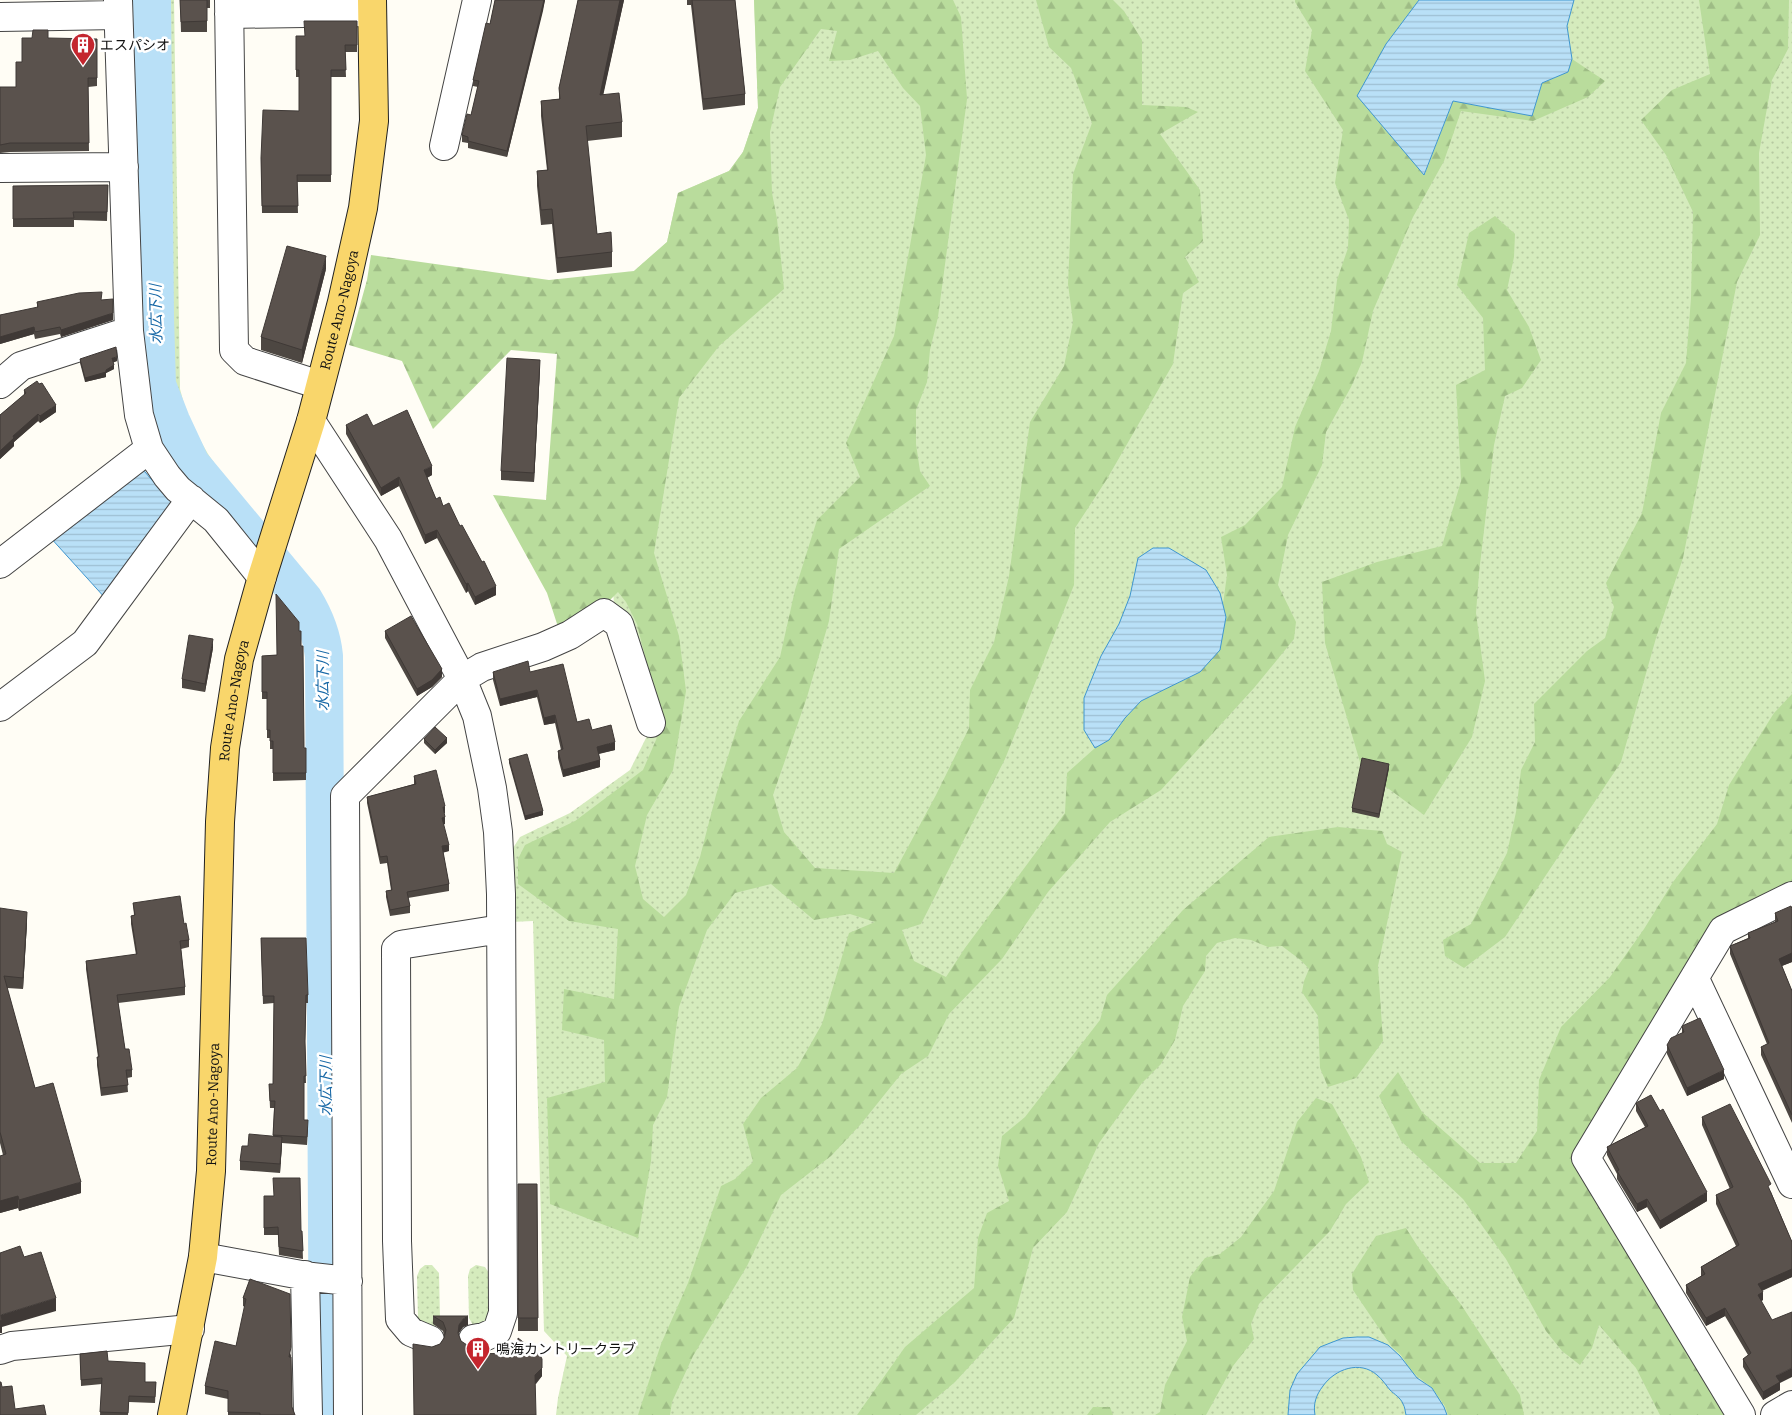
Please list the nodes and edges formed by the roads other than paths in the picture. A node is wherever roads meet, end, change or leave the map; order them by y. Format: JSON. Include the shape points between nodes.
{"nodes":[{"id":1,"x":477,"y":0,"type":"edge"},
{"id":2,"x":372,"y":6,"type":"edge"},
{"id":3,"x":118,"y":7,"type":"edge"},
{"id":4,"x":229,"y":7,"type":"edge"},
{"id":5,"x":0,"y":17,"type":"edge"},
{"id":6,"x":444,"y":146,"type":"dead end"},
{"id":7,"x":124,"y":167,"type":"junction"},
{"id":8,"x":0,"y":168,"type":"edge"},
{"id":9,"x":129,"y":331,"type":"junction"},
{"id":10,"x":0,"y":384,"type":"edge"},
{"id":11,"x":320,"y":385,"type":"junction"},
{"id":12,"x":311,"y":421,"type":"junction"},
{"id":13,"x":149,"y":449,"type":"junction"},
{"id":14,"x":191,"y":500,"type":"junction"},
{"id":15,"x":0,"y":564,"type":"edge"},
{"id":16,"x":263,"y":574,"type":"junction"},
{"id":17,"x":462,"y":679,"type":"junction"},
{"id":18,"x":0,"y":707,"type":"edge"},
{"id":19,"x":651,"y":724,"type":"dead end"},
{"id":20,"x":1792,"y":896,"type":"edge"},
{"id":21,"x":500,"y":929,"type":"junction"},
{"id":22,"x":1695,"y":979,"type":"junction"},
{"id":23,"x":1792,"y":1184,"type":"edge"},
{"id":24,"x":203,"y":1257,"type":"junction"},
{"id":25,"x":309,"y":1276,"type":"junction"},
{"id":26,"x":344,"y":1281,"type":"junction"},
{"id":27,"x":190,"y":1329,"type":"junction"},
{"id":28,"x":472,"y":1339,"type":"dead end"},
{"id":29,"x":430,"y":1340,"type":"dead end"},
{"id":30,"x":0,"y":1350,"type":"edge"},
{"id":31,"x":1792,"y":1405,"type":"edge"},
{"id":32,"x":172,"y":1415,"type":"edge"},
{"id":33,"x":308,"y":1415,"type":"edge"},
{"id":34,"x":348,"y":1415,"type":"edge"},
{"id":35,"x":1741,"y":1415,"type":"edge"},
{"id":36,"x":1775,"y":1415,"type":"edge"}],
"edges":[{"from":1,"to":6,"type":"street"},
{"from":2,"to":4,"type":"street"},
{"from":2,"to":11,"type":"main road","name":"Route Ano-Nagoya","via":[[374,121],[367,182],[346,284]]},
{"from":3,"to":5,"type":"street"},
{"from":3,"to":7,"type":"street"},
{"from":4,"to":11,"type":"street","via":[[234,350],[244,361]]},
{"from":7,"to":8,"type":"street"},
{"from":7,"to":9,"type":"street"},
{"from":9,"to":10,"type":"street","via":[[20,366]]},
{"from":9,"to":13,"type":"street","via":[[139,415]]},
{"from":11,"to":12,"type":"main road","name":"Route Ano-Nagoya"},
{"from":12,"to":16,"type":"main road","name":"Route Ano-Nagoya"},
{"from":12,"to":17,"type":"street","via":[[388,539]]},
{"from":13,"to":14,"type":"street","via":[[167,476]]},
{"from":13,"to":15,"type":"street"},
{"from":14,"to":16,"type":"street","via":[[216,520]]},
{"from":14,"to":18,"type":"street","via":[[85,643]]},
{"from":16,"to":24,"type":"main road","name":"Route Ano-Nagoya","via":[[239,659],[225,748],[210,1171]]},
{"from":17,"to":19,"type":"street","via":[[482,667],[570,635],[604,613],[619,624]]},
{"from":17,"to":21,"type":"street","via":[[477,716],[492,788],[498,832]]},
{"from":17,"to":26,"type":"street","via":[[345,796]]},
{"from":20,"to":22,"type":"street","via":[[1723,930]]},
{"from":21,"to":28,"type":"street","via":[[503,1313],[497,1331]]},
{"from":21,"to":29,"type":"street","via":[[401,945],[394,958],[400,1319],[410,1332]]},
{"from":22,"to":23,"type":"street"},
{"from":22,"to":35,"type":"street","via":[[1586,1158]]},
{"from":24,"to":25,"type":"street"},
{"from":24,"to":27,"type":"main road","name":"Route Ano-Nagoya"},
{"from":25,"to":26,"type":"street"},
{"from":25,"to":33,"type":"street"},
{"from":26,"to":34,"type":"street"},
{"from":27,"to":30,"type":"street","via":[[12,1346]]},
{"from":27,"to":32,"type":"main road","name":"Route Ano-Nagoya"},
{"from":31,"to":36,"type":"street"}]}
